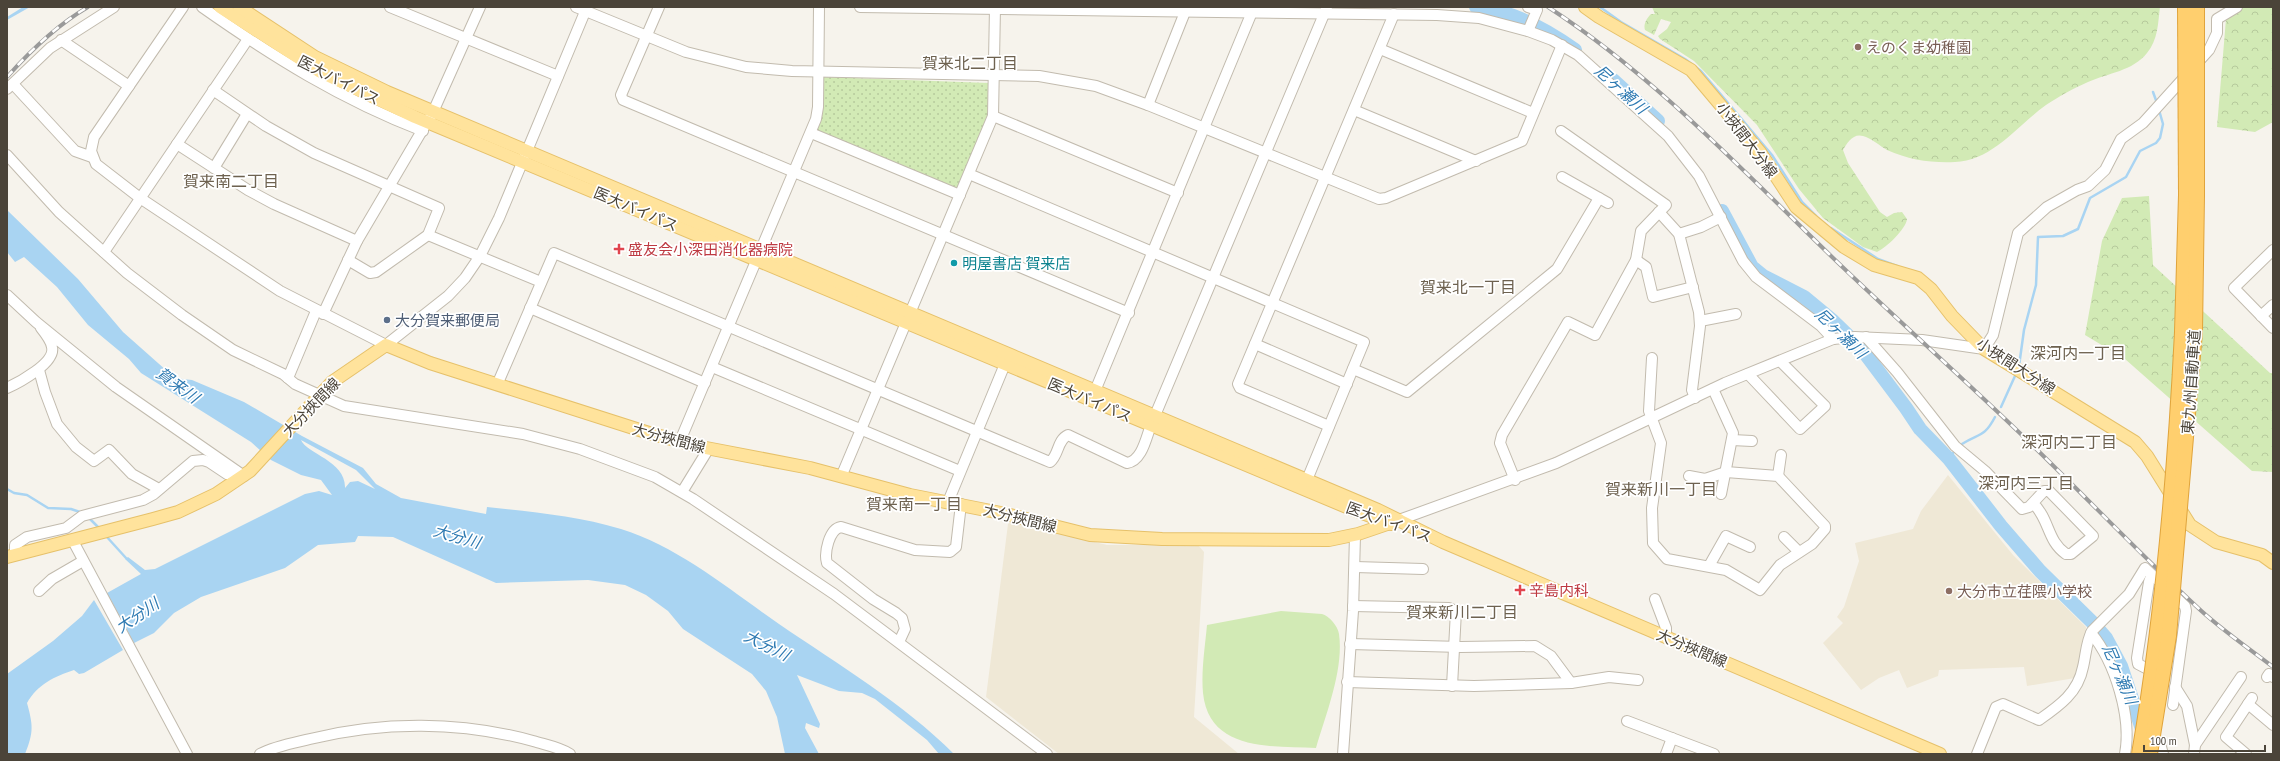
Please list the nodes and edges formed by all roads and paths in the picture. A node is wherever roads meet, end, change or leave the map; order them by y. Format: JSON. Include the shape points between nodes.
{"nodes":[{"id":1,"x":114,"y":7,"type":"edge"},
{"id":2,"x":183,"y":7,"type":"edge"},
{"id":3,"x":202,"y":7,"type":"edge"},
{"id":4,"x":220,"y":7,"type":"edge"},
{"id":5,"x":239,"y":7,"type":"edge"},
{"id":6,"x":390,"y":7,"type":"edge"},
{"id":7,"x":480,"y":7,"type":"edge"},
{"id":8,"x":659,"y":7,"type":"edge"},
{"id":9,"x":819,"y":7,"type":"edge"},
{"id":10,"x":860,"y":7,"type":"edge"},
{"id":11,"x":1585,"y":7,"type":"edge"},
{"id":12,"x":2185,"y":7,"type":"edge"},
{"id":13,"x":2197,"y":7,"type":"edge"},
{"id":14,"x":2237,"y":7,"type":"edge"},
{"id":15,"x":583,"y":8,"type":"edge"},
{"id":16,"x":995,"y":9,"type":"edge"},
{"id":17,"x":1186,"y":10,"type":"edge"},
{"id":18,"x":1325,"y":10,"type":"edge"},
{"id":19,"x":1532,"y":10,"type":"edge"},
{"id":20,"x":1252,"y":12,"type":"junction"},
{"id":21,"x":1394,"y":14,"type":"junction"},
{"id":22,"x":1529,"y":29,"type":"junction"},
{"id":23,"x":646,"y":36,"type":"junction"},
{"id":24,"x":248,"y":38,"type":"junction"},
{"id":25,"x":466,"y":38,"type":"junction"},
{"id":26,"x":61,"y":40,"type":"junction"},
{"id":27,"x":1562,"y":45,"type":"junction"},
{"id":28,"x":1380,"y":49,"type":"junction"},
{"id":29,"x":298,"y":52,"type":"junction"},
{"id":30,"x":819,"y":71,"type":"junction"},
{"id":31,"x":994,"y":75,"type":"junction"},
{"id":32,"x":558,"y":76,"type":"junction"},
{"id":33,"x":129,"y":86,"type":"junction"},
{"id":34,"x":10,"y":87,"type":"edge"},
{"id":35,"x":213,"y":90,"type":"junction"},
{"id":36,"x":1148,"y":105,"type":"junction"},
{"id":37,"x":1354,"y":110,"type":"junction"},
{"id":38,"x":1533,"y":113,"type":"junction"},
{"id":39,"x":247,"y":114,"type":"junction"},
{"id":40,"x":993,"y":116,"type":"junction"},
{"id":41,"x":428,"y":122,"type":"junction"},
{"id":42,"x":1205,"y":128,"type":"junction"},
{"id":43,"x":1561,"y":131,"type":"dead end"},
{"id":44,"x":811,"y":133,"type":"junction"},
{"id":45,"x":177,"y":144,"type":"junction"},
{"id":46,"x":1265,"y":153,"type":"junction"},
{"id":47,"x":7,"y":155,"type":"edge"},
{"id":48,"x":92,"y":157,"type":"junction"},
{"id":49,"x":524,"y":157,"type":"junction"},
{"id":50,"x":1476,"y":161,"type":"junction"},
{"id":51,"x":214,"y":168,"type":"junction"},
{"id":52,"x":794,"y":173,"type":"junction"},
{"id":53,"x":969,"y":174,"type":"junction"},
{"id":54,"x":1562,"y":177,"type":"dead end"},
{"id":55,"x":1325,"y":179,"type":"junction"},
{"id":56,"x":391,"y":186,"type":"junction"},
{"id":57,"x":1178,"y":193,"type":"junction"},
{"id":58,"x":960,"y":195,"type":"junction"},
{"id":59,"x":2191,"y":195,"type":"junction"},
{"id":60,"x":140,"y":198,"type":"junction"},
{"id":61,"x":1659,"y":212,"type":"junction"},
{"id":62,"x":1721,"y":217,"type":"junction"},
{"id":63,"x":1679,"y":234,"type":"junction"},
{"id":64,"x":428,"y":235,"type":"junction"},
{"id":65,"x":943,"y":235,"type":"junction"},
{"id":66,"x":357,"y":241,"type":"junction"},
{"id":67,"x":2273,"y":250,"type":"edge"},
{"id":68,"x":104,"y":252,"type":"junction"},
{"id":69,"x":1154,"y":253,"type":"junction"},
{"id":70,"x":759,"y":255,"type":"junction"},
{"id":71,"x":480,"y":256,"type":"junction"},
{"id":72,"x":348,"y":260,"type":"junction"},
{"id":73,"x":1636,"y":260,"type":"junction"},
{"id":74,"x":1213,"y":278,"type":"junction"},
{"id":75,"x":541,"y":282,"type":"junction"},
{"id":76,"x":1693,"y":287,"type":"junction"},
{"id":77,"x":7,"y":295,"type":"edge"},
{"id":78,"x":1272,"y":303,"type":"junction"},
{"id":79,"x":2273,"y":305,"type":"edge"},
{"id":80,"x":530,"y":308,"type":"junction"},
{"id":81,"x":320,"y":313,"type":"junction"},
{"id":82,"x":1129,"y":313,"type":"junction"},
{"id":83,"x":1736,"y":314,"type":"dead end"},
{"id":84,"x":2261,"y":316,"type":"junction"},
{"id":85,"x":908,"y":318,"type":"junction"},
{"id":86,"x":1700,"y":321,"type":"junction"},
{"id":87,"x":36,"y":322,"type":"junction"},
{"id":88,"x":728,"y":328,"type":"junction"},
{"id":89,"x":2273,"y":328,"type":"edge"},
{"id":90,"x":2188,"y":332,"type":"junction"},
{"id":91,"x":1864,"y":337,"type":"junction"},
{"id":92,"x":1836,"y":338,"type":"junction"},
{"id":93,"x":1255,"y":344,"type":"junction"},
{"id":94,"x":386,"y":345,"type":"junction"},
{"id":95,"x":1984,"y":349,"type":"junction"},
{"id":96,"x":1652,"y":358,"type":"dead end"},
{"id":97,"x":1780,"y":361,"type":"junction"},
{"id":98,"x":1005,"y":364,"type":"junction"},
{"id":99,"x":712,"y":367,"type":"junction"},
{"id":100,"x":39,"y":370,"type":"junction"},
{"id":101,"x":1353,"y":370,"type":"junction"},
{"id":102,"x":1748,"y":374,"type":"junction"},
{"id":103,"x":288,"y":378,"type":"junction"},
{"id":104,"x":705,"y":383,"type":"junction"},
{"id":105,"x":1347,"y":384,"type":"junction"},
{"id":106,"x":497,"y":385,"type":"junction"},
{"id":107,"x":7,"y":388,"type":"edge"},
{"id":108,"x":878,"y":389,"type":"junction"},
{"id":109,"x":1713,"y":389,"type":"junction"},
{"id":110,"x":1095,"y":391,"type":"junction"},
{"id":111,"x":1695,"y":398,"type":"junction"},
{"id":112,"x":315,"y":400,"type":"junction"},
{"id":113,"x":1652,"y":419,"type":"junction"},
{"id":114,"x":1153,"y":421,"type":"junction"},
{"id":115,"x":1329,"y":426,"type":"junction"},
{"id":116,"x":861,"y":429,"type":"junction"},
{"id":117,"x":977,"y":432,"type":"junction"},
{"id":118,"x":1732,"y":440,"type":"junction"},
{"id":119,"x":680,"y":441,"type":"junction"},
{"id":120,"x":1752,"y":441,"type":"dead end"},
{"id":121,"x":709,"y":448,"type":"junction"},
{"id":122,"x":1781,"y":455,"type":"dead end"},
{"id":123,"x":960,"y":471,"type":"junction"},
{"id":124,"x":1726,"y":472,"type":"junction"},
{"id":125,"x":243,"y":473,"type":"junction"},
{"id":126,"x":841,"y":476,"type":"junction"},
{"id":127,"x":1689,"y":476,"type":"dead end"},
{"id":128,"x":1778,"y":476,"type":"junction"},
{"id":129,"x":1515,"y":480,"type":"junction"},
{"id":130,"x":1305,"y":484,"type":"junction"},
{"id":131,"x":159,"y":490,"type":"junction"},
{"id":132,"x":682,"y":492,"type":"junction"},
{"id":133,"x":1721,"y":494,"type":"dead end"},
{"id":134,"x":948,"y":502,"type":"junction"},
{"id":135,"x":2034,"y":503,"type":"junction"},
{"id":136,"x":961,"y":504,"type":"junction"},
{"id":137,"x":1394,"y":522,"type":"junction"},
{"id":138,"x":1355,"y":535,"type":"junction"},
{"id":139,"x":1784,"y":537,"type":"dead end"},
{"id":140,"x":73,"y":541,"type":"junction"},
{"id":141,"x":1443,"y":542,"type":"joint"},
{"id":142,"x":1750,"y":546,"type":"dead end"},
{"id":143,"x":1799,"y":552,"type":"junction"},
{"id":144,"x":11,"y":556,"type":"edge"},
{"id":145,"x":84,"y":563,"type":"junction"},
{"id":146,"x":2273,"y":563,"type":"edge"},
{"id":147,"x":1709,"y":566,"type":"junction"},
{"id":148,"x":1355,"y":567,"type":"junction"},
{"id":149,"x":1423,"y":569,"type":"dead end"},
{"id":150,"x":2156,"y":578,"type":"junction"},
{"id":151,"x":39,"y":591,"type":"dead end"},
{"id":152,"x":1655,"y":599,"type":"dead end"},
{"id":153,"x":1353,"y":606,"type":"junction"},
{"id":154,"x":2091,"y":633,"type":"junction"},
{"id":155,"x":1666,"y":638,"type":"junction"},
{"id":156,"x":899,"y":642,"type":"junction"},
{"id":157,"x":1350,"y":644,"type":"junction"},
{"id":158,"x":1454,"y":647,"type":"junction"},
{"id":159,"x":2241,"y":677,"type":"dead end"},
{"id":160,"x":1638,"y":680,"type":"dead end"},
{"id":161,"x":1347,"y":682,"type":"junction"},
{"id":162,"x":1571,"y":683,"type":"junction"},
{"id":163,"x":1452,"y":686,"type":"junction"},
{"id":164,"x":2176,"y":688,"type":"junction"},
{"id":165,"x":2173,"y":705,"type":"dead end"},
{"id":166,"x":1627,"y":721,"type":"dead end"},
{"id":167,"x":2273,"y":726,"type":"edge"},
{"id":168,"x":1672,"y":738,"type":"junction"},
{"id":169,"x":2195,"y":749,"type":"edge"},
{"id":170,"x":276,"y":750,"type":"edge"},
{"id":171,"x":2158,"y":752,"type":"edge"},
{"id":172,"x":2130,"y":753,"type":"edge"},
{"id":173,"x":187,"y":754,"type":"edge"},
{"id":174,"x":260,"y":754,"type":"edge"},
{"id":175,"x":570,"y":754,"type":"edge"},
{"id":176,"x":1046,"y":754,"type":"edge"},
{"id":177,"x":1344,"y":754,"type":"edge"},
{"id":178,"x":1666,"y":754,"type":"edge"},
{"id":179,"x":1714,"y":754,"type":"edge"},
{"id":180,"x":1940,"y":754,"type":"edge"},
{"id":181,"x":1977,"y":754,"type":"edge"},
{"id":182,"x":2246,"y":754,"type":"edge"}],
"edges":[{"from":1,"to":26,"type":"street"},
{"from":2,"to":33,"type":"street"},
{"from":3,"to":24,"type":"street"},
{"from":4,"to":29,"type":"main road","name":"医大バイパス"},
{"from":5,"to":29,"type":"main road","name":"医大バイパス"},
{"from":6,"to":25,"type":"street"},
{"from":7,"to":25,"type":"street"},
{"from":8,"to":23,"type":"street"},
{"from":9,"to":30,"type":"street"},
{"from":10,"to":16,"type":"street"},
{"from":11,"to":95,"type":"main road","name":"小挾間大分線","via":[[1691,70],[1767,161],[1796,207],[1859,257],[1881,268],[1912,275],[1927,284],[1952,316]]},
{"from":12,"to":59,"type":"highway","name":"東九州自動車道","bridge":true},
{"from":13,"to":59,"type":"highway","name":"東九州自動車道","bridge":true},
{"from":14,"to":95,"type":"street","via":[[2217,19],[2217,33],[2209,50],[2143,123],[2121,139],[2105,170],[2088,186],[2047,207],[2018,233],[1995,329]]},
{"from":15,"to":23,"type":"street"},
{"from":15,"to":32,"type":"street"},
{"from":16,"to":17,"type":"street"},
{"from":16,"to":31,"type":"street"},
{"from":17,"to":20,"type":"street"},
{"from":17,"to":36,"type":"street"},
{"from":18,"to":20,"type":"street"},
{"from":18,"to":21,"type":"street"},
{"from":18,"to":46,"type":"street"},
{"from":19,"to":22,"type":"street"},
{"from":20,"to":42,"type":"street"},
{"from":21,"to":22,"type":"street","via":[[1479,18]]},
{"from":21,"to":28,"type":"street"},
{"from":22,"to":27,"type":"street"},
{"from":23,"to":30,"type":"street","via":[[686,52],[736,65],[768,70]]},
{"from":23,"to":52,"type":"street","via":[[621,95],[623,100]]},
{"from":24,"to":35,"type":"street"},
{"from":24,"to":41,"type":"street","via":[[289,66],[333,91]]},
{"from":25,"to":32,"type":"street"},
{"from":25,"to":41,"type":"street"},
{"from":26,"to":33,"type":"street"},
{"from":26,"to":34,"type":"street"},
{"from":27,"to":38,"type":"street"},
{"from":27,"to":62,"type":"street","via":[[1586,62],[1668,136],[1699,176]]},
{"from":28,"to":37,"type":"street"},
{"from":28,"to":38,"type":"street"},
{"from":29,"to":41,"type":"main road","name":"医大バイパス","via":[[345,85]]},
{"from":30,"to":31,"type":"street"},
{"from":30,"to":44,"type":"street","via":[[818,111]]},
{"from":31,"to":36,"type":"street","via":[[1039,76],[1075,81],[1115,92]]},
{"from":31,"to":40,"type":"street"},
{"from":32,"to":49,"type":"street"},
{"from":33,"to":48,"type":"street","via":[[94,137]]},
{"from":34,"to":48,"type":"street","via":[[76,151]]},
{"from":35,"to":39,"type":"street"},
{"from":35,"to":45,"type":"street"},
{"from":36,"to":42,"type":"street"},
{"from":37,"to":50,"type":"street"},
{"from":37,"to":55,"type":"street"},
{"from":38,"to":50,"type":"street","via":[[1522,141]]},
{"from":39,"to":51,"type":"street"},
{"from":39,"to":56,"type":"street","via":[[314,153]]},
{"from":40,"to":53,"type":"street"},
{"from":40,"to":57,"type":"street"},
{"from":41,"to":49,"type":"main road","name":"医大バイパス"},
{"from":41,"to":56,"type":"street"},
{"from":42,"to":46,"type":"street"},
{"from":42,"to":57,"type":"street"},
{"from":43,"to":61,"type":"street","via":[[1662,201],[1666,206]]},
{"from":44,"to":52,"type":"street"},
{"from":44,"to":58,"type":"street"},
{"from":45,"to":51,"type":"street"},
{"from":45,"to":60,"type":"street"},
{"from":46,"to":55,"type":"street"},
{"from":46,"to":74,"type":"street"},
{"from":47,"to":68,"type":"street","via":[[48,201]]},
{"from":48,"to":60,"type":"street","via":[[102,170]]},
{"from":49,"to":70,"type":"main road","name":"医大バイパス"},
{"from":49,"to":71,"type":"street"},
{"from":50,"to":55,"type":"street","via":[[1383,199],[1373,198]]},
{"from":51,"to":66,"type":"street","via":[[274,204]]},
{"from":52,"to":65,"type":"street"},
{"from":52,"to":70,"type":"street"},
{"from":53,"to":58,"type":"street"},
{"from":53,"to":69,"type":"street"},
{"from":54,"to":101,"type":"street","via":[[1604,200],[1557,269],[1407,392]]},
{"from":55,"to":78,"type":"street"},
{"from":56,"to":64,"type":"street","via":[[439,208]]},
{"from":56,"to":66,"type":"street"},
{"from":57,"to":69,"type":"street"},
{"from":58,"to":65,"type":"street"},
{"from":59,"to":90,"type":"highway","name":"東九州自動車道"},
{"from":60,"to":68,"type":"street"},
{"from":60,"to":81,"type":"street","via":[[264,282]]},
{"from":61,"to":63,"type":"street"},
{"from":61,"to":73,"type":"street","via":[[1640,231]]},
{"from":62,"to":63,"type":"street"},
{"from":62,"to":92,"type":"street","via":[[1743,261],[1756,277]]},
{"from":63,"to":76,"type":"street"},
{"from":64,"to":71,"type":"street"},
{"from":64,"to":72,"type":"street","via":[[374,272]]},
{"from":65,"to":82,"type":"street"},
{"from":65,"to":85,"type":"street"},
{"from":66,"to":72,"type":"street"},
{"from":67,"to":84,"type":"street","via":[[2234,288]]},
{"from":68,"to":103,"type":"street","via":[[127,273],[209,334]]},
{"from":69,"to":74,"type":"street"},
{"from":69,"to":82,"type":"street"},
{"from":70,"to":85,"type":"main road","name":"医大バイパス"},
{"from":70,"to":88,"type":"street"},
{"from":71,"to":75,"type":"street"},
{"from":71,"to":94,"type":"street","via":[[465,278],[448,296]]},
{"from":72,"to":81,"type":"street"},
{"from":73,"to":76,"type":"street","via":[[1646,267],[1653,297]]},
{"from":73,"to":129,"type":"street","via":[[1595,335],[1568,322],[1502,435],[1500,443]]},
{"from":74,"to":78,"type":"street"},
{"from":74,"to":114,"type":"street"},
{"from":75,"to":80,"type":"street"},
{"from":75,"to":88,"type":"street","via":[[554,253]]},
{"from":76,"to":86,"type":"street"},
{"from":77,"to":87,"type":"street"},
{"from":78,"to":93,"type":"street"},
{"from":78,"to":101,"type":"street","via":[[1364,342]]},
{"from":79,"to":84,"type":"street"},
{"from":80,"to":104,"type":"street"},
{"from":80,"to":106,"type":"street"},
{"from":81,"to":94,"type":"street"},
{"from":81,"to":103,"type":"street"},
{"from":82,"to":110,"type":"street"},
{"from":83,"to":86,"type":"street"},
{"from":84,"to":89,"type":"street"},
{"from":85,"to":98,"type":"main road","name":"医大バイパス"},
{"from":85,"to":108,"type":"street"},
{"from":85,"to":110,"type":"main road","name":"医大バイパス"},
{"from":86,"to":111,"type":"street","via":[[1692,390]]},
{"from":87,"to":100,"type":"street","via":[[52,347],[52,352]]},
{"from":87,"to":125,"type":"street","via":[[116,387]]},
{"from":88,"to":99,"type":"street"},
{"from":88,"to":108,"type":"street"},
{"from":90,"to":171,"type":"highway","name":"東九州自動車道","bridge":true,"via":[[2169,636]]},
{"from":90,"to":172,"type":"highway","name":"東九州自動車道","bridge":true,"via":[[2157,638]]},
{"from":91,"to":92,"type":"street"},
{"from":91,"to":95,"type":"street","via":[[1922,340]]},
{"from":91,"to":135,"type":"street","via":[[1897,372],[1956,446],[2022,509]]},
{"from":92,"to":97,"type":"street"},
{"from":93,"to":105,"type":"street"},
{"from":93,"to":115,"type":"street","via":[[1238,384],[1240,388]]},
{"from":94,"to":106,"type":"main road","name":"大分挾間線","via":[[430,363]]},
{"from":94,"to":112,"type":"main road","name":"大分挾間線","via":[[332,382]]},
{"from":95,"to":146,"type":"main road","name":"小挾間大分線","via":[[2135,442],[2147,456],[2190,525],[2216,542],[2262,555]]},
{"from":96,"to":113,"type":"street","via":[[1649,405]]},
{"from":97,"to":102,"type":"street"},
{"from":97,"to":102,"type":"street","via":[[1825,406],[1800,429]]},
{"from":98,"to":114,"type":"main road","name":"医大バイパス"},
{"from":98,"to":117,"type":"street"},
{"from":99,"to":104,"type":"street"},
{"from":99,"to":116,"type":"street"},
{"from":100,"to":107,"type":"street"},
{"from":100,"to":131,"type":"street","via":[[55,420],[76,447],[94,461],[109,450],[132,474]]},
{"from":101,"to":105,"type":"street"},
{"from":102,"to":109,"type":"street"},
{"from":103,"to":112,"type":"street"},
{"from":104,"to":119,"type":"street"},
{"from":105,"to":115,"type":"street"},
{"from":106,"to":119,"type":"main road","name":"大分挾間線"},
{"from":108,"to":116,"type":"street"},
{"from":108,"to":117,"type":"street"},
{"from":109,"to":111,"type":"street"},
{"from":109,"to":118,"type":"street","via":[[1732,430]]},
{"from":110,"to":114,"type":"main road","name":"医大バイパス"},
{"from":111,"to":113,"type":"street"},
{"from":112,"to":125,"type":"main road","name":"大分挾間線"},
{"from":112,"to":132,"type":"street","via":[[355,409],[503,430],[561,444],[640,471]]},
{"from":113,"to":129,"type":"street"},
{"from":113,"to":147,"type":"street","via":[[1661,443],[1652,508],[1653,543],[1667,559]]},
{"from":114,"to":117,"type":"street","via":[[1137,458],[1127,463],[1068,435],[1063,437],[1054,459],[1050,462]]},
{"from":114,"to":130,"type":"main road","name":"医大バイパス"},
{"from":115,"to":130,"type":"street"},
{"from":116,"to":123,"type":"street"},
{"from":116,"to":126,"type":"street"},
{"from":117,"to":123,"type":"street"},
{"from":118,"to":120,"type":"street"},
{"from":118,"to":124,"type":"street"},
{"from":119,"to":121,"type":"main road","name":"大分挾間線"},
{"from":121,"to":126,"type":"main road","name":"大分挾間線"},
{"from":121,"to":132,"type":"street"},
{"from":122,"to":128,"type":"street"},
{"from":123,"to":134,"type":"street"},
{"from":124,"to":127,"type":"street","via":[[1705,479]]},
{"from":124,"to":128,"type":"street"},
{"from":124,"to":133,"type":"street"},
{"from":125,"to":131,"type":"street","via":[[227,474],[209,462],[195,461],[187,464]]},
{"from":125,"to":140,"type":"main road","name":"大分挾間線","via":[[216,494],[178,512]]},
{"from":126,"to":134,"type":"main road","name":"大分挾間線","via":[[910,495]]},
{"from":128,"to":143,"type":"street","via":[[1826,527],[1816,541]]},
{"from":129,"to":137,"type":"street"},
{"from":130,"to":137,"type":"main road","name":"医大バイパス"},
{"from":131,"to":144,"type":"street","via":[[143,500],[82,516],[66,528],[23,538],[14,545]]},
{"from":132,"to":156,"type":"street","via":[[787,561]]},
{"from":134,"to":136,"type":"main road","name":"大分挾間線"},
{"from":135,"to":135,"type":"street","via":[[2044,491],[2049,492],[2094,536],[2071,554],[2066,554],[2055,544],[2045,516]]},
{"from":136,"to":138,"type":"main road","name":"大分挾間線","via":[[1090,535],[1113,538],[1314,540]]},
{"from":136,"to":156,"type":"street","via":[[956,548],[950,552],[915,550],[841,527],[833,532],[826,553],[827,564],[902,618],[905,629]]},
{"from":137,"to":138,"type":"main road","name":"大分挾間線"},
{"from":137,"to":141,"type":"main road","name":"医大バイパス"},
{"from":138,"to":148,"type":"street"},
{"from":139,"to":143,"type":"street"},
{"from":140,"to":144,"type":"main road","name":"大分挾間線"},
{"from":140,"to":145,"type":"street"},
{"from":141,"to":155,"type":"main road","name":"大分挾間線"},
{"from":142,"to":147,"type":"street","via":[[1726,536]]},
{"from":143,"to":147,"type":"street","via":[[1780,566],[1760,590],[1732,572]]},
{"from":145,"to":151,"type":"street","via":[[52,579]]},
{"from":145,"to":173,"type":"street"},
{"from":148,"to":149,"type":"street"},
{"from":148,"to":153,"type":"street"},
{"from":150,"to":154,"type":"street","via":[[2145,568],[2129,594]]},
{"from":150,"to":164,"type":"street","via":[[2185,606],[2186,611]]},
{"from":150,"to":164,"type":"street","via":[[2150,579],[2149,582],[2137,662]]},
{"from":152,"to":155,"type":"street","via":[[1666,628]]},
{"from":153,"to":157,"type":"street"},
{"from":153,"to":158,"type":"street","via":[[1453,609],[1456,611]]},
{"from":154,"to":172,"type":"street","via":[[2105,655],[2125,708]]},
{"from":154,"to":181,"type":"street","via":[[2081,675],[2067,699],[2039,720],[2003,704],[1996,707]]},
{"from":155,"to":180,"type":"main road","name":"大分挾間線"},
{"from":156,"to":176,"type":"street"},
{"from":157,"to":158,"type":"street"},
{"from":157,"to":161,"type":"street"},
{"from":158,"to":162,"type":"street","via":[[1535,646],[1551,656]]},
{"from":158,"to":163,"type":"street"},
{"from":159,"to":169,"type":"street"},
{"from":160,"to":162,"type":"street","via":[[1610,677]]},
{"from":161,"to":163,"type":"street"},
{"from":161,"to":177,"type":"street"},
{"from":162,"to":163,"type":"street"},
{"from":164,"to":165,"type":"street"},
{"from":164,"to":169,"type":"street","via":[[2187,706]]},
{"from":166,"to":168,"type":"street"},
{"from":167,"to":182,"type":"street","via":[[2250,701],[2226,737]]},
{"from":168,"to":178,"type":"street"},
{"from":168,"to":179,"type":"street"},
{"from":170,"to":174,"type":"street"},
{"from":170,"to":175,"type":"street","via":[[329,734],[362,729],[426,726],[469,728],[510,735],[562,749]]}]}
